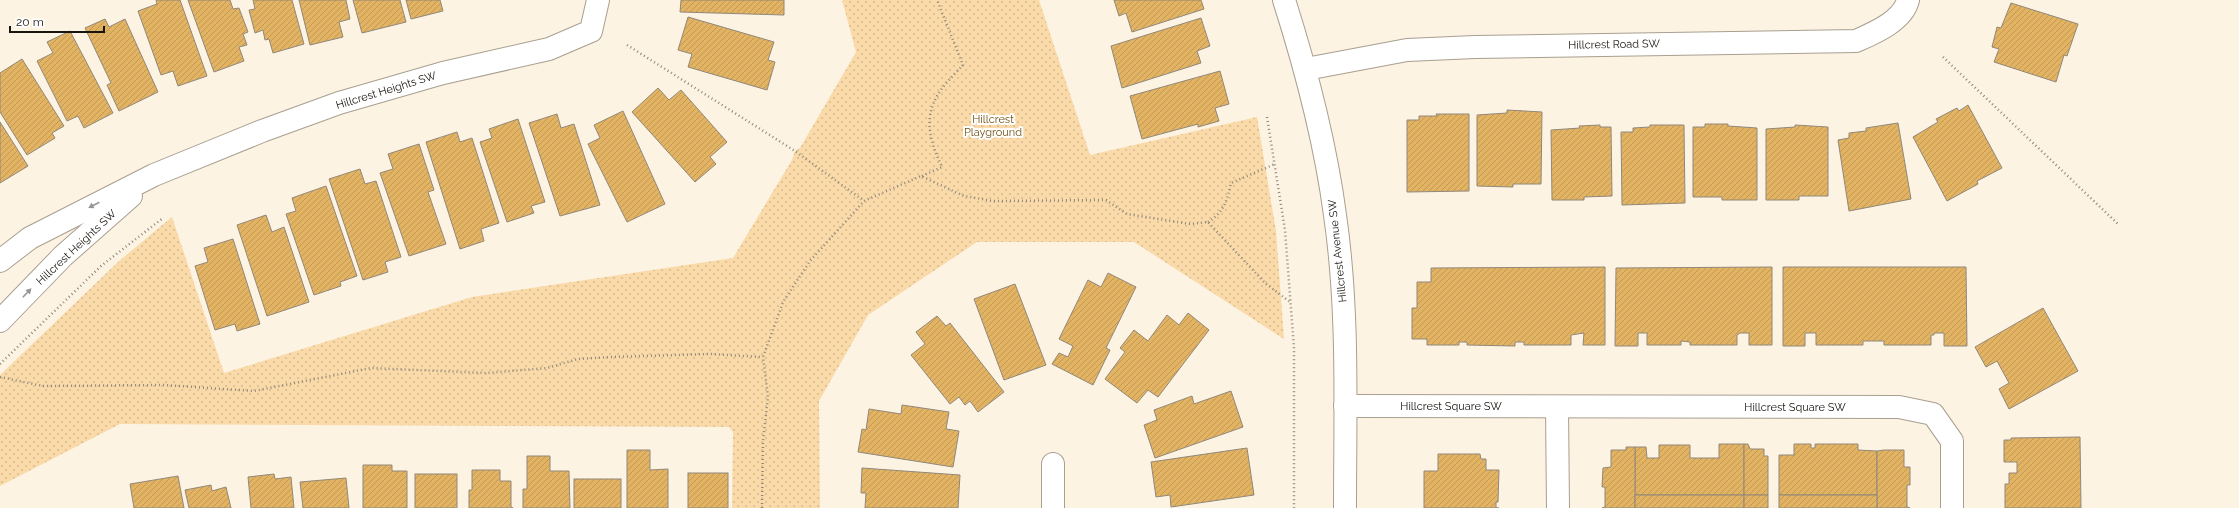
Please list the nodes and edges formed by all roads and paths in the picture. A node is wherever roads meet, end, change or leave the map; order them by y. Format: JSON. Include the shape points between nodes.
{"nodes":[{"id":1,"x":598,"y":0,"type":"edge"},
{"id":2,"x":937,"y":0,"type":"edge"},
{"id":3,"x":1284,"y":0,"type":"edge"},
{"id":4,"x":1908,"y":0,"type":"edge"},
{"id":5,"x":626,"y":46,"type":"dead end"},
{"id":6,"x":1943,"y":57,"type":"dead end"},
{"id":7,"x":1306,"y":69,"type":"junction"},
{"id":8,"x":1267,"y":117,"type":"dead end"},
{"id":9,"x":1275,"y":164,"type":"junction"},
{"id":10,"x":154,"y":175,"type":"junction"},
{"id":11,"x":921,"y":176,"type":"junction"},
{"id":12,"x":864,"y":201,"type":"junction"},
{"id":13,"x":163,"y":218,"type":"dead end"},
{"id":14,"x":1208,"y":222,"type":"junction"},
{"id":15,"x":2120,"y":225,"type":"dead end"},
{"id":16,"x":0,"y":260,"type":"edge"},
{"id":17,"x":1290,"y":302,"type":"junction"},
{"id":18,"x":0,"y":321,"type":"edge"},
{"id":19,"x":763,"y":357,"type":"junction"},
{"id":20,"x":0,"y":364,"type":"edge"},
{"id":21,"x":0,"y":377,"type":"edge"},
{"id":22,"x":1345,"y":406,"type":"junction"},
{"id":23,"x":1557,"y":407,"type":"junction"},
{"id":24,"x":1054,"y":464,"type":"dead end"},
{"id":25,"x":762,"y":508,"type":"edge"},
{"id":26,"x":1053,"y":508,"type":"edge"},
{"id":27,"x":1294,"y":508,"type":"edge"},
{"id":28,"x":1345,"y":508,"type":"edge"},
{"id":29,"x":1558,"y":508,"type":"edge"},
{"id":30,"x":1952,"y":508,"type":"edge"}],
"edges":[{"from":1,"to":10,"type":"street","name":"Hillcrest Heights SW","via":[[591,31],[549,49],[442,73],[339,103]]},
{"from":2,"to":11,"type":"path","via":[[963,65],[937,95],[929,117],[932,145],[942,166]]},
{"from":3,"to":7,"type":"street","name":"Hillcrest Avenue SW"},
{"from":4,"to":7,"type":"street","name":"Hillcrest Road SW","via":[[1896,17],[1876,32],[1856,41],[1407,50]]},
{"from":5,"to":12,"type":"path","via":[[795,152]]},
{"from":6,"to":15,"type":"path"},
{"from":7,"to":22,"type":"street","name":"Hillcrest Avenue SW","via":[[1316,105],[1336,215],[1342,292]]},
{"from":8,"to":9,"type":"path"},
{"from":9,"to":14,"type":"path","via":[[1231,183],[1228,198],[1219,215]]},
{"from":9,"to":17,"type":"path","via":[[1285,230]]},
{"from":10,"to":16,"type":"street","name":"Hillcrest Heights SW","one_way":true,"via":[[30,238]]},
{"from":18,"to":10,"type":"street","name":"Hillcrest Heights SW","one_way":true,"via":[[62,256]]},
{"from":11,"to":12,"type":"path"},
{"from":11,"to":14,"type":"path","via":[[964,196],[993,200],[1106,200],[1128,214],[1190,224]]},
{"from":12,"to":19,"type":"path","via":[[810,261],[783,302]]},
{"from":13,"to":20,"type":"path","via":[[101,266]]},
{"from":14,"to":17,"type":"path","via":[[1265,283]]},
{"from":17,"to":27,"type":"path","via":[[1294,348]]},
{"from":19,"to":21,"type":"path","via":[[711,354],[610,357],[578,359],[547,368],[486,373],[371,368],[254,391],[164,385],[43,386]]},
{"from":19,"to":25,"type":"path","via":[[768,397],[763,441]]},
{"from":22,"to":23,"type":"street","name":"Hillcrest Square SW"},
{"from":22,"to":28,"type":"street","name":"Hillcrest Avenue SW"},
{"from":23,"to":29,"type":"street"},
{"from":23,"to":30,"type":"street","name":"Hillcrest Square SW","via":[[1900,407],[1933,414],[1952,441]]},
{"from":24,"to":26,"type":"street"}]}
